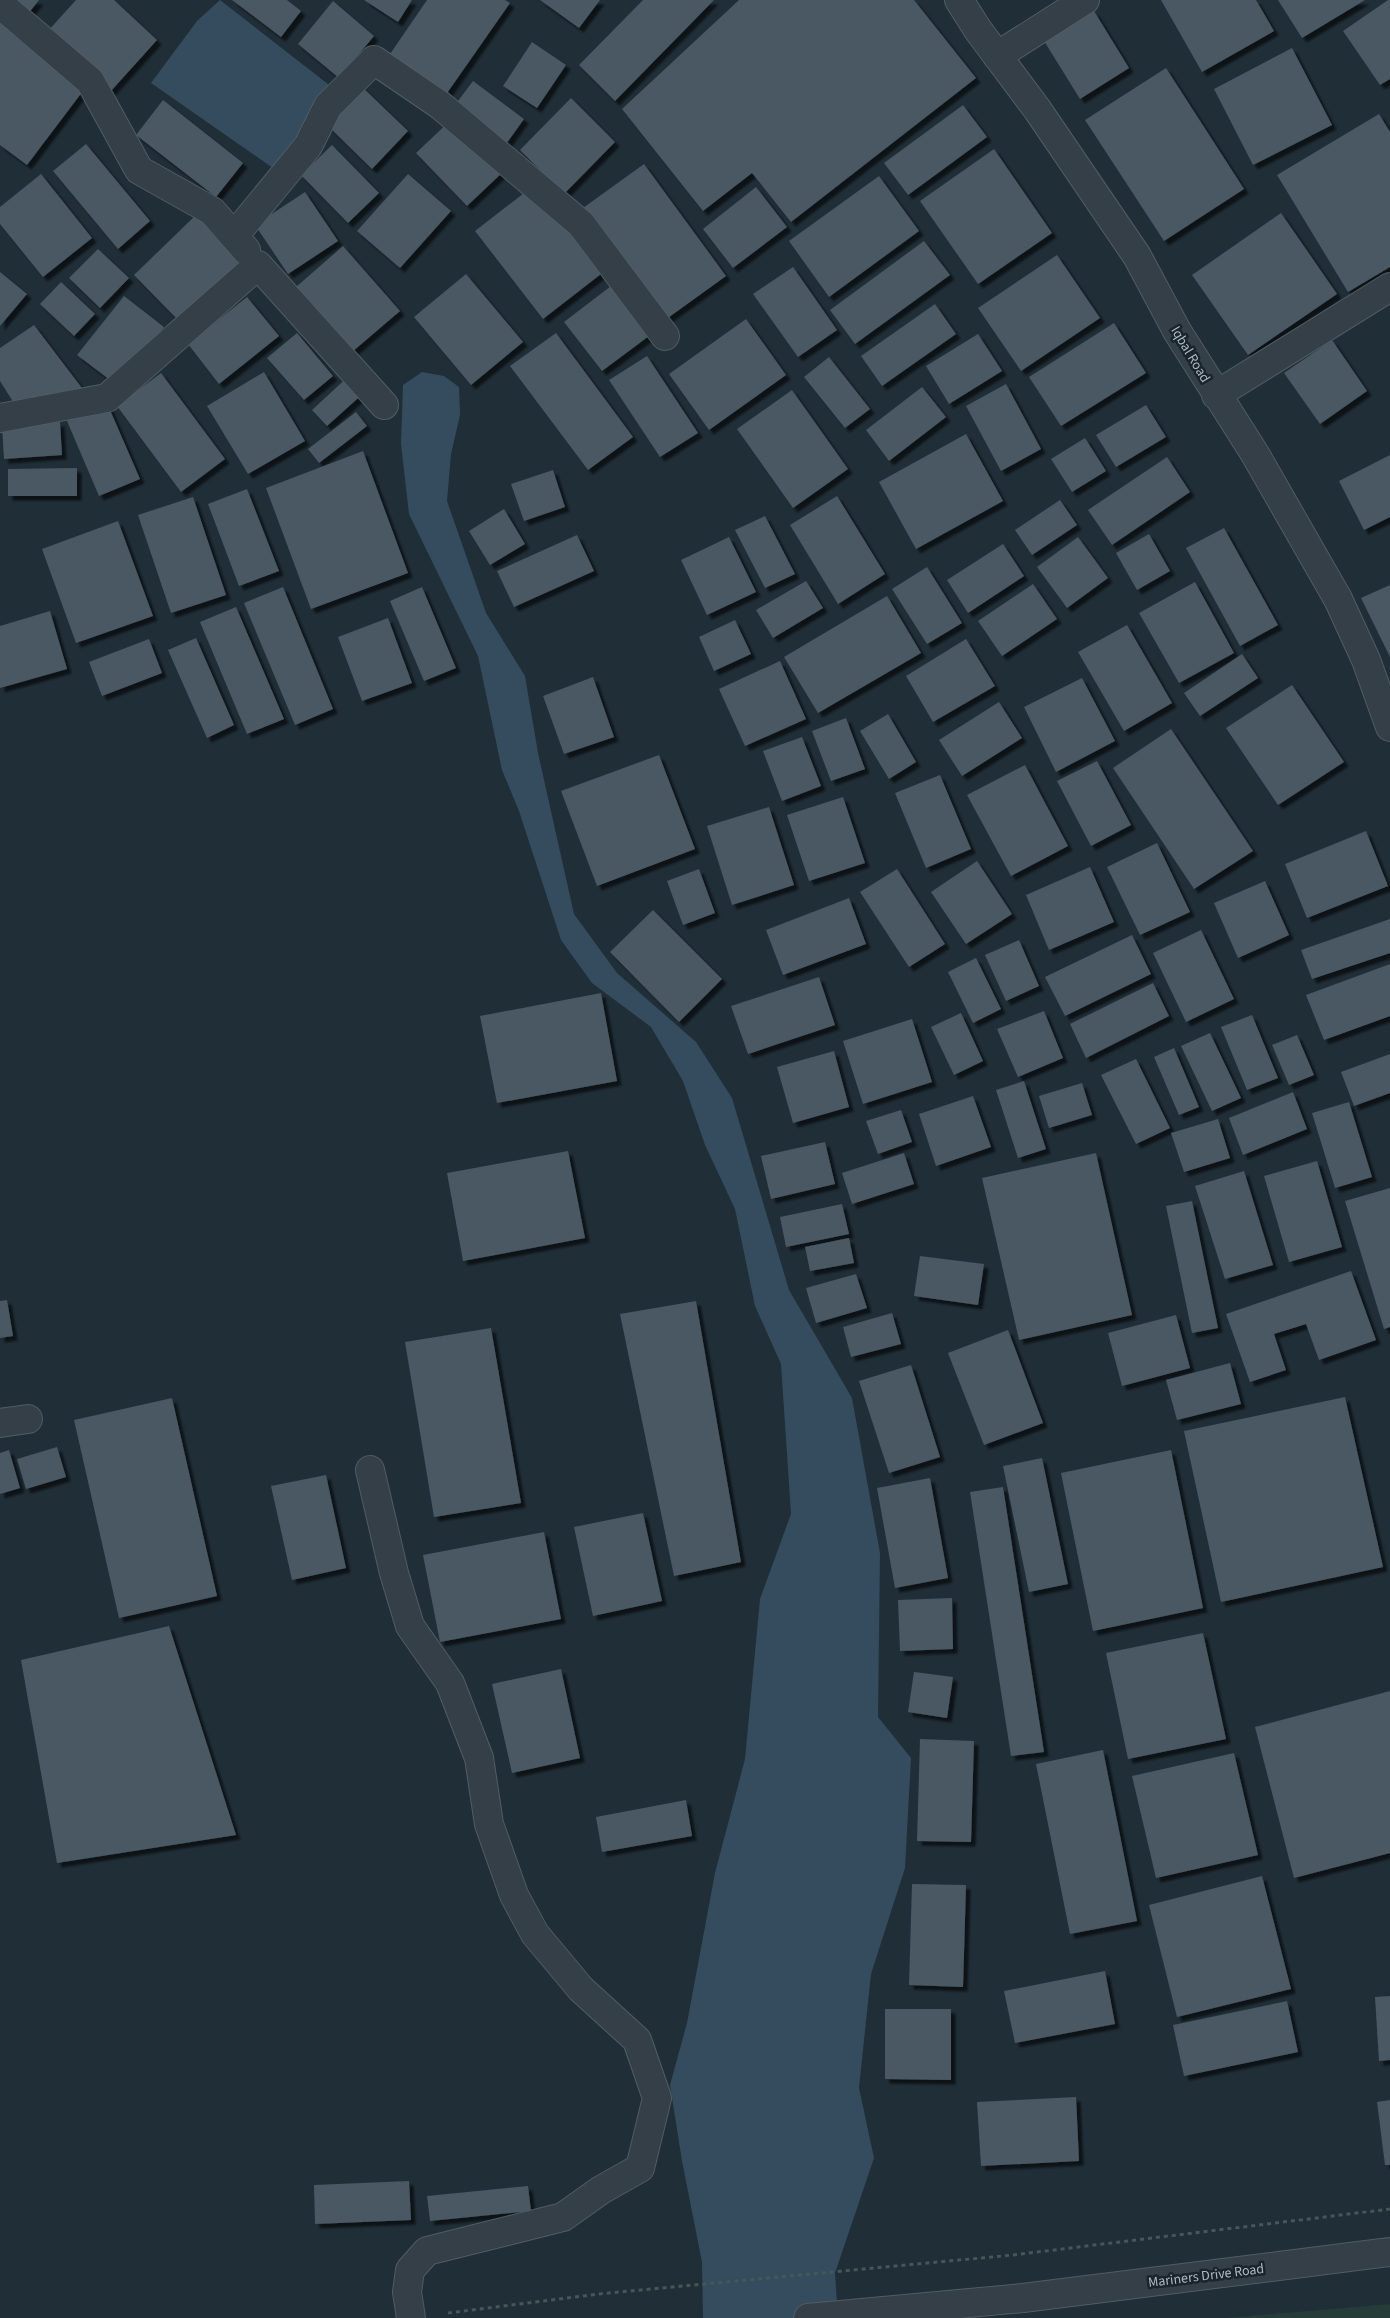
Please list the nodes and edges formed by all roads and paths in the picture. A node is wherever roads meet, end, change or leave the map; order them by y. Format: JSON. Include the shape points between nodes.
{"nodes":[{"id":1,"x":958,"y":0,"type":"edge"},
{"id":2,"x":1085,"y":0,"type":"edge"},
{"id":3,"x":0,"y":4,"type":"edge"},
{"id":4,"x":997,"y":56,"type":"junction"},
{"id":5,"x":234,"y":236,"type":"junction"},
{"id":6,"x":258,"y":265,"type":"junction"},
{"id":7,"x":1390,"y":287,"type":"edge"},
{"id":8,"x":665,"y":336,"type":"dead end"},
{"id":9,"x":1216,"y":395,"type":"junction"},
{"id":10,"x":384,"y":405,"type":"dead end"},
{"id":11,"x":0,"y":418,"type":"edge"},
{"id":12,"x":1390,"y":727,"type":"edge"},
{"id":13,"x":28,"y":1419,"type":"dead end"},
{"id":14,"x":0,"y":1423,"type":"edge"},
{"id":15,"x":370,"y":1470,"type":"dead end"},
{"id":16,"x":1390,"y":2209,"type":"edge"},
{"id":17,"x":1390,"y":2252,"type":"edge"},
{"id":18,"x":411,"y":2318,"type":"edge"},
{"id":19,"x":808,"y":2318,"type":"edge"}],
"edges":[{"from":1,"to":4,"type":"street","name":"Iqbal Road"},
{"from":2,"to":4,"type":"street"},
{"from":3,"to":5,"type":"street","via":[[90,81],[139,170],[212,211]]},
{"from":4,"to":9,"type":"street","name":"Iqbal Road","via":[[1137,256]]},
{"from":5,"to":6,"type":"street"},
{"from":5,"to":8,"type":"street","via":[[308,146],[328,106],[374,60],[440,105],[581,224]]},
{"from":6,"to":10,"type":"street"},
{"from":6,"to":11,"type":"street","via":[[107,398]]},
{"from":7,"to":9,"type":"street"},
{"from":9,"to":12,"type":"street","name":"Iqbal Road","via":[[1255,454],[1338,599],[1366,660]]},
{"from":13,"to":14,"type":"street"},
{"from":15,"to":18,"type":"street","via":[[410,1626],[450,1683],[479,1758],[489,1824],[514,1895],[540,1941],[581,1989],[637,2040],[657,2098],[640,2168],[563,2217],[428,2251],[410,2270],[407,2292]]},
{"from":16,"to":18,"type":"path","via":[[1013,2255],[598,2294]]},
{"from":17,"to":19,"type":"street","name":"Mariners Drive Road","via":[[1023,2298]]}]}
